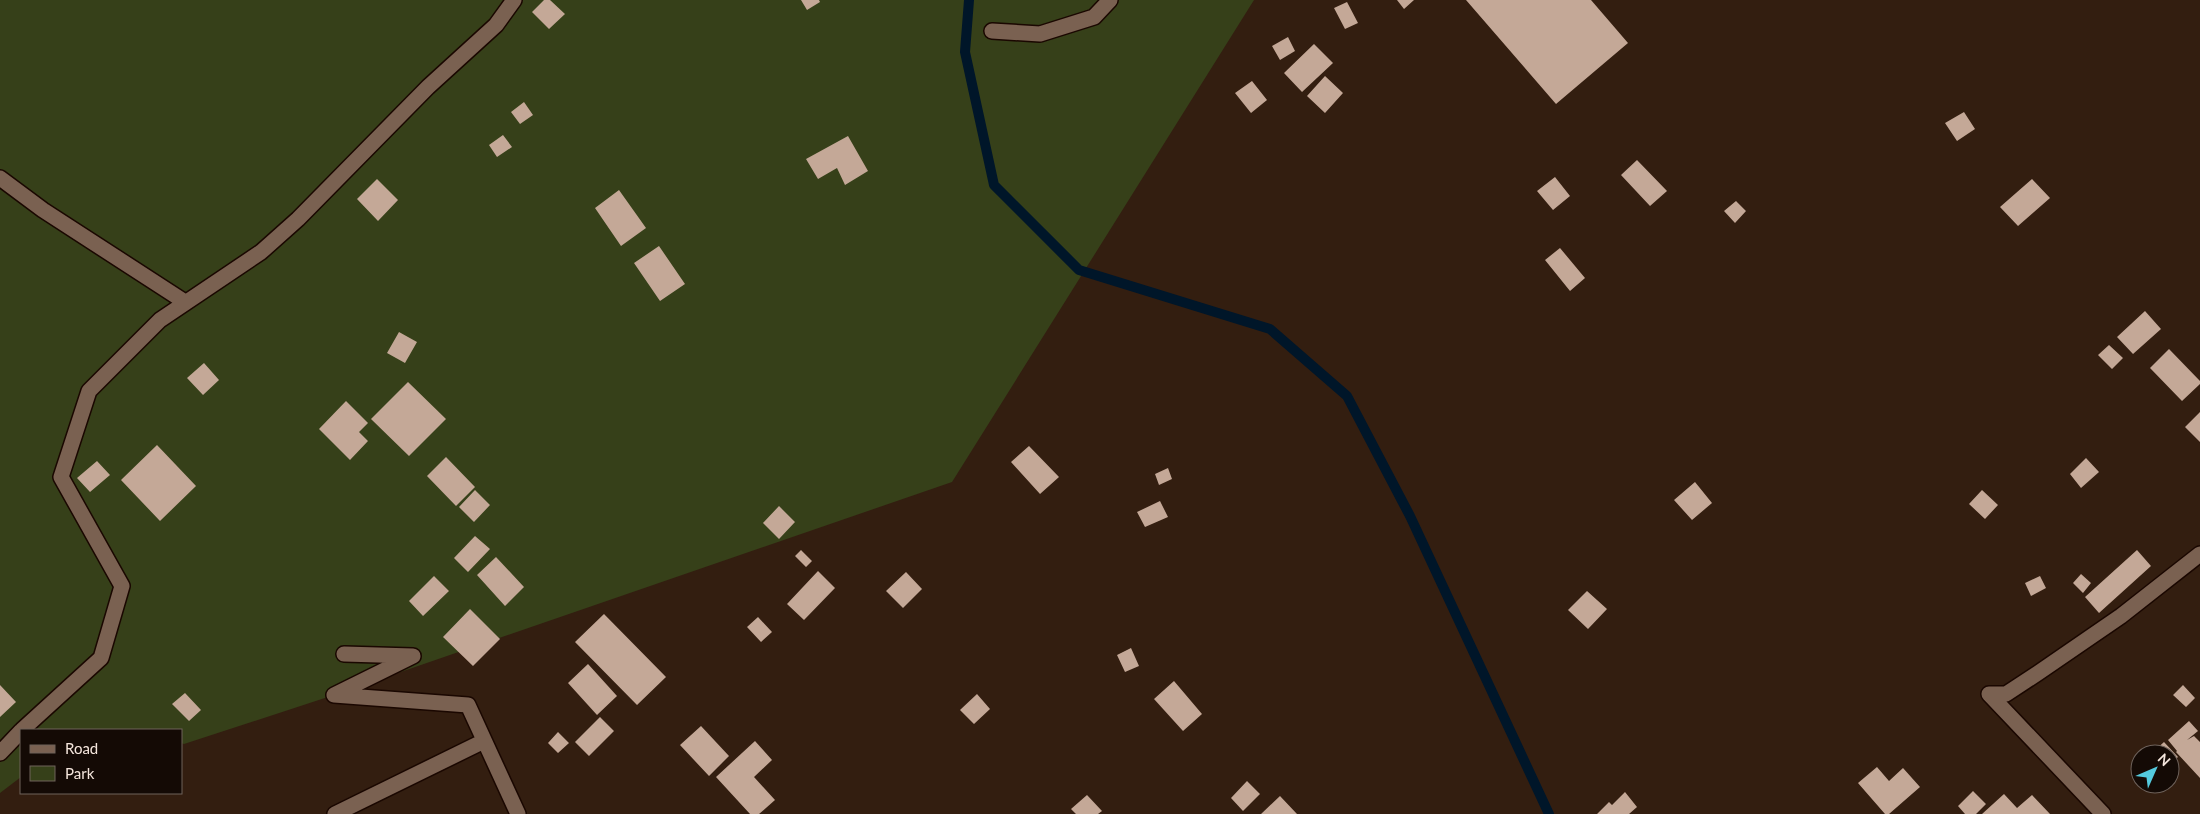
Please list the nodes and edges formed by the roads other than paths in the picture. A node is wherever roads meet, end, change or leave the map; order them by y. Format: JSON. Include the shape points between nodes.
{"nodes":[{"id":1,"x":514,"y":0,"type":"edge"},
{"id":2,"x":1110,"y":0,"type":"edge"},
{"id":3,"x":992,"y":31,"type":"dead end"},
{"id":4,"x":0,"y":178,"type":"edge"},
{"id":5,"x":185,"y":302,"type":"junction"},
{"id":6,"x":2200,"y":554,"type":"edge"},
{"id":7,"x":344,"y":654,"type":"dead end"},
{"id":8,"x":24,"y":729,"type":"edge"},
{"id":9,"x":20,"y":733,"type":"edge"},
{"id":10,"x":484,"y":742,"type":"junction"},
{"id":11,"x":0,"y":753,"type":"edge"},
{"id":12,"x":335,"y":814,"type":"edge"},
{"id":13,"x":518,"y":814,"type":"edge"},
{"id":14,"x":2103,"y":814,"type":"edge"}],
"edges":[{"from":1,"to":5,"type":"street","via":[[496,25],[428,87],[298,218],[260,252]]},
{"from":2,"to":3,"type":"street","via":[[1094,17],[1040,34]]},
{"from":4,"to":5,"type":"street","via":[[43,210]]},
{"from":5,"to":8,"type":"street","via":[[160,320],[89,391],[61,477],[122,586],[101,658]]},
{"from":6,"to":14,"type":"street","via":[[2121,616],[2038,673],[2006,694],[1989,694]]},
{"from":7,"to":10,"type":"street","via":[[413,656],[334,695],[468,705]]},
{"from":9,"to":11,"type":"street"},
{"from":10,"to":12,"type":"street"},
{"from":10,"to":13,"type":"street"}]}
